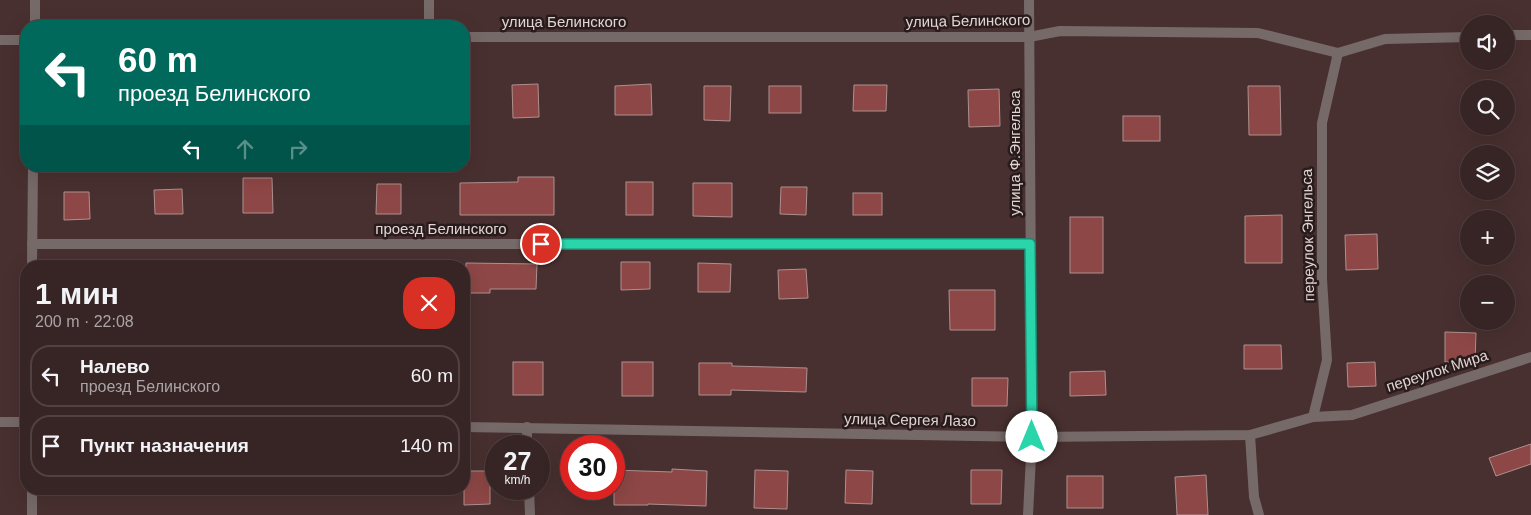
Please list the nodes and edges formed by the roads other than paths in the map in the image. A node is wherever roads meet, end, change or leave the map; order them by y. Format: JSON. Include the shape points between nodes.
{"nodes":[{"id":1,"x":36,"y":0,"type":"edge"},
{"id":2,"x":428,"y":0,"type":"edge"},
{"id":3,"x":1029,"y":0,"type":"edge"},
{"id":4,"x":35,"y":20,"type":"edge"},
{"id":5,"x":429,"y":20,"type":"edge"},
{"id":6,"x":1515,"y":35,"type":"edge"},
{"id":7,"x":1531,"y":35,"type":"edge"},
{"id":8,"x":470,"y":37,"type":"edge"},
{"id":9,"x":1029,"y":37,"type":"junction"},
{"id":10,"x":1460,"y":37,"type":"edge"},
{"id":11,"x":0,"y":40,"type":"edge"},
{"id":12,"x":20,"y":40,"type":"edge"},
{"id":13,"x":1338,"y":53,"type":"junction"},
{"id":14,"x":33,"y":172,"type":"edge"},
{"id":15,"x":32,"y":244,"type":"junction"},
{"id":16,"x":1030,"y":244,"type":"junction"},
{"id":17,"x":32,"y":260,"type":"edge"},
{"id":18,"x":1531,"y":357,"type":"edge"},
{"id":19,"x":1352,"y":415,"type":"joint"},
{"id":20,"x":1314,"y":417,"type":"junction"},
{"id":21,"x":0,"y":422,"type":"edge"},
{"id":22,"x":20,"y":422,"type":"edge"},
{"id":23,"x":470,"y":427,"type":"edge"},
{"id":24,"x":527,"y":427,"type":"junction"},
{"id":25,"x":527,"y":435,"type":"edge"},
{"id":26,"x":1250,"y":435,"type":"junction"},
{"id":27,"x":1032,"y":437,"type":"junction"},
{"id":28,"x":32,"y":495,"type":"edge"},
{"id":29,"x":529,"y":500,"type":"edge"},
{"id":30,"x":32,"y":515,"type":"edge"},
{"id":31,"x":530,"y":515,"type":"edge"},
{"id":32,"x":1028,"y":515,"type":"edge"},
{"id":33,"x":1259,"y":515,"type":"edge"}],
"edges":[{"from":1,"to":4,"type":"street"},
{"from":2,"to":5,"type":"street"},
{"from":3,"to":9,"type":"street","name":"улица Ф.Энгельса"},
{"from":6,"to":7,"type":"street"},
{"from":8,"to":9,"type":"street","name":"улица Белинского"},
{"from":9,"to":13,"type":"street","name":"улица Белинского","via":[[1060,31],[1258,33]]},
{"from":9,"to":16,"type":"street","name":"улица Ф.Энгельса"},
{"from":10,"to":13,"type":"street","via":[[1385,39]]},
{"from":11,"to":12,"type":"street"},
{"from":13,"to":20,"type":"street","name":"переулок Энгельса","via":[[1322,123],[1322,279],[1327,360]]},
{"from":14,"to":15,"type":"street"},
{"from":15,"to":16,"type":"street","name":"проезд Белинского"},
{"from":15,"to":17,"type":"street"},
{"from":16,"to":27,"type":"street","name":"улица Ф.Энгельса"},
{"from":18,"to":19,"type":"street","name":"переулок Мира"},
{"from":19,"to":20,"type":"street","name":"улица Сергея Лазо"},
{"from":20,"to":26,"type":"street","name":"улица Сергея Лазо"},
{"from":21,"to":22,"type":"street"},
{"from":23,"to":24,"type":"street","name":"улица Сергея Лазо"},
{"from":24,"to":25,"type":"street"},
{"from":24,"to":27,"type":"street","name":"улица Сергея Лазо"},
{"from":26,"to":27,"type":"street","name":"улица Сергея Лазо"},
{"from":26,"to":33,"type":"street","via":[[1254,497]]},
{"from":27,"to":32,"type":"street","name":"улица Ф.Энгельса"},
{"from":28,"to":30,"type":"street"},
{"from":29,"to":31,"type":"street"}]}
